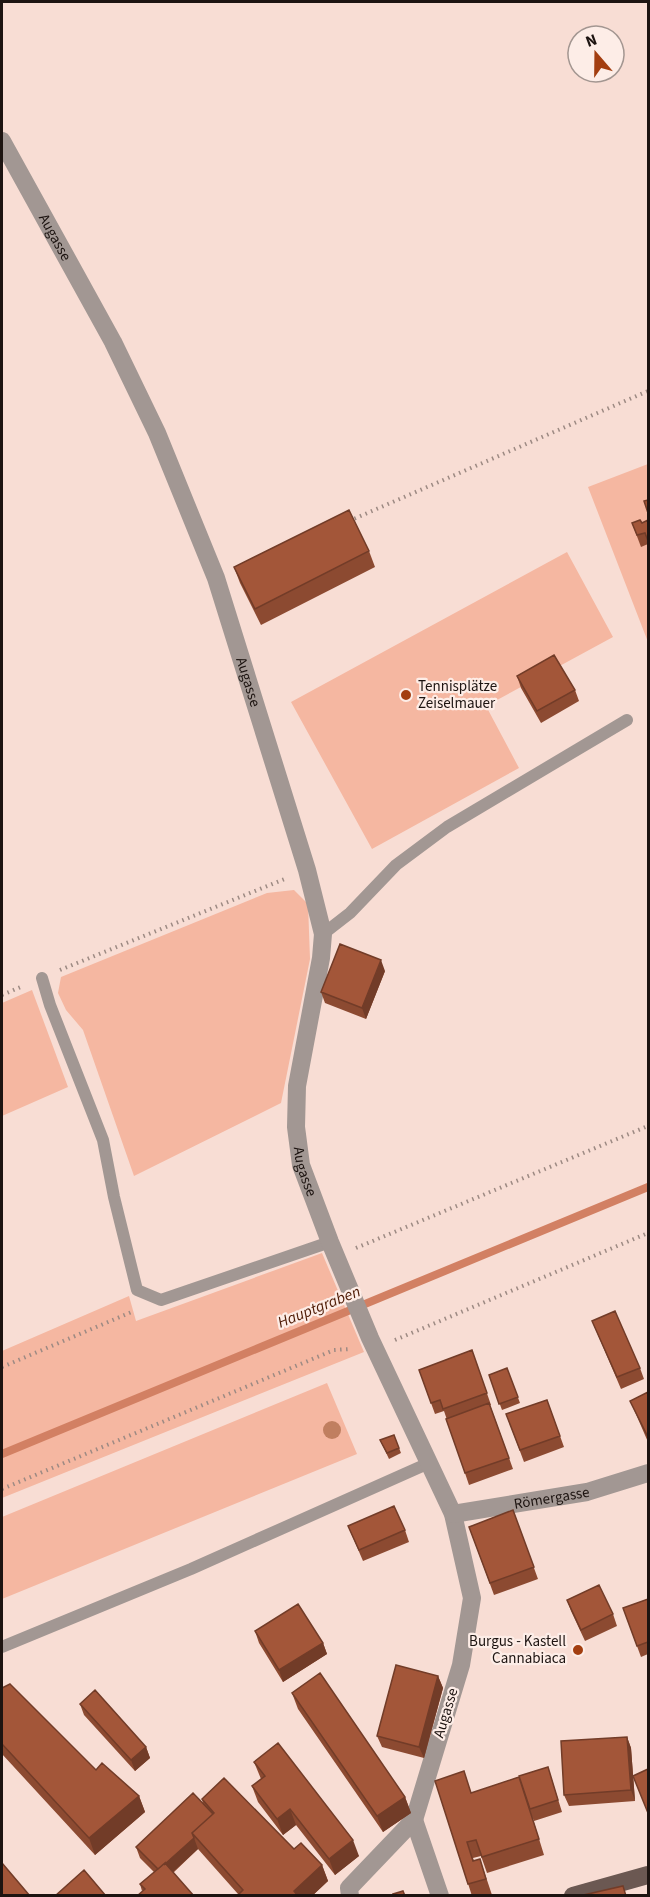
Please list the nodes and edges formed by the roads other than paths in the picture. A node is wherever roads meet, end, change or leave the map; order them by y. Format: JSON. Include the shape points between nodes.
{"nodes":[{"id":1,"x":2,"y":141,"type":"edge"},
{"id":2,"x":627,"y":720,"type":"dead end"},
{"id":3,"x":323,"y":934,"type":"junction"},
{"id":4,"x":42,"y":978,"type":"road end"},
{"id":5,"x":333,"y":1249,"type":"junction"},
{"id":6,"x":429,"y":1463,"type":"junction"},
{"id":7,"x":648,"y":1473,"type":"edge"},
{"id":8,"x":453,"y":1514,"type":"junction"},
{"id":9,"x":2,"y":1647,"type":"edge"},
{"id":10,"x":414,"y":1820,"type":"junction"},
{"id":11,"x":648,"y":1875,"type":"edge"},
{"id":12,"x":350,"y":1896,"type":"edge"},
{"id":13,"x":440,"y":1896,"type":"edge"},
{"id":14,"x":573,"y":1896,"type":"edge"}],
"edges":[{"from":1,"to":3,"type":"street","name":"Augasse","via":[[113,342],[157,433],[216,578],[307,870]]},
{"from":2,"to":3,"type":"lane","via":[[447,827],[396,865],[350,913]]},
{"from":3,"to":5,"type":"street","name":"Augasse","via":[[297,1086],[296,1127],[301,1165]]},
{"from":4,"to":5,"type":"lane","via":[[103,1140],[137,1290],[161,1300]]},
{"from":5,"to":6,"type":"street","name":"Augasse"},
{"from":6,"to":8,"type":"street","name":"Augasse"},
{"from":6,"to":9,"type":"lane","via":[[191,1569]]},
{"from":7,"to":8,"type":"street","name":"Römergasse","via":[[587,1492]]},
{"from":8,"to":10,"type":"street","name":"Augasse","via":[[472,1598],[461,1665]]},
{"from":10,"to":12,"type":"street","via":[[349,1888]]},
{"from":10,"to":13,"type":"street"},
{"from":11,"to":14,"type":"main road"}]}
